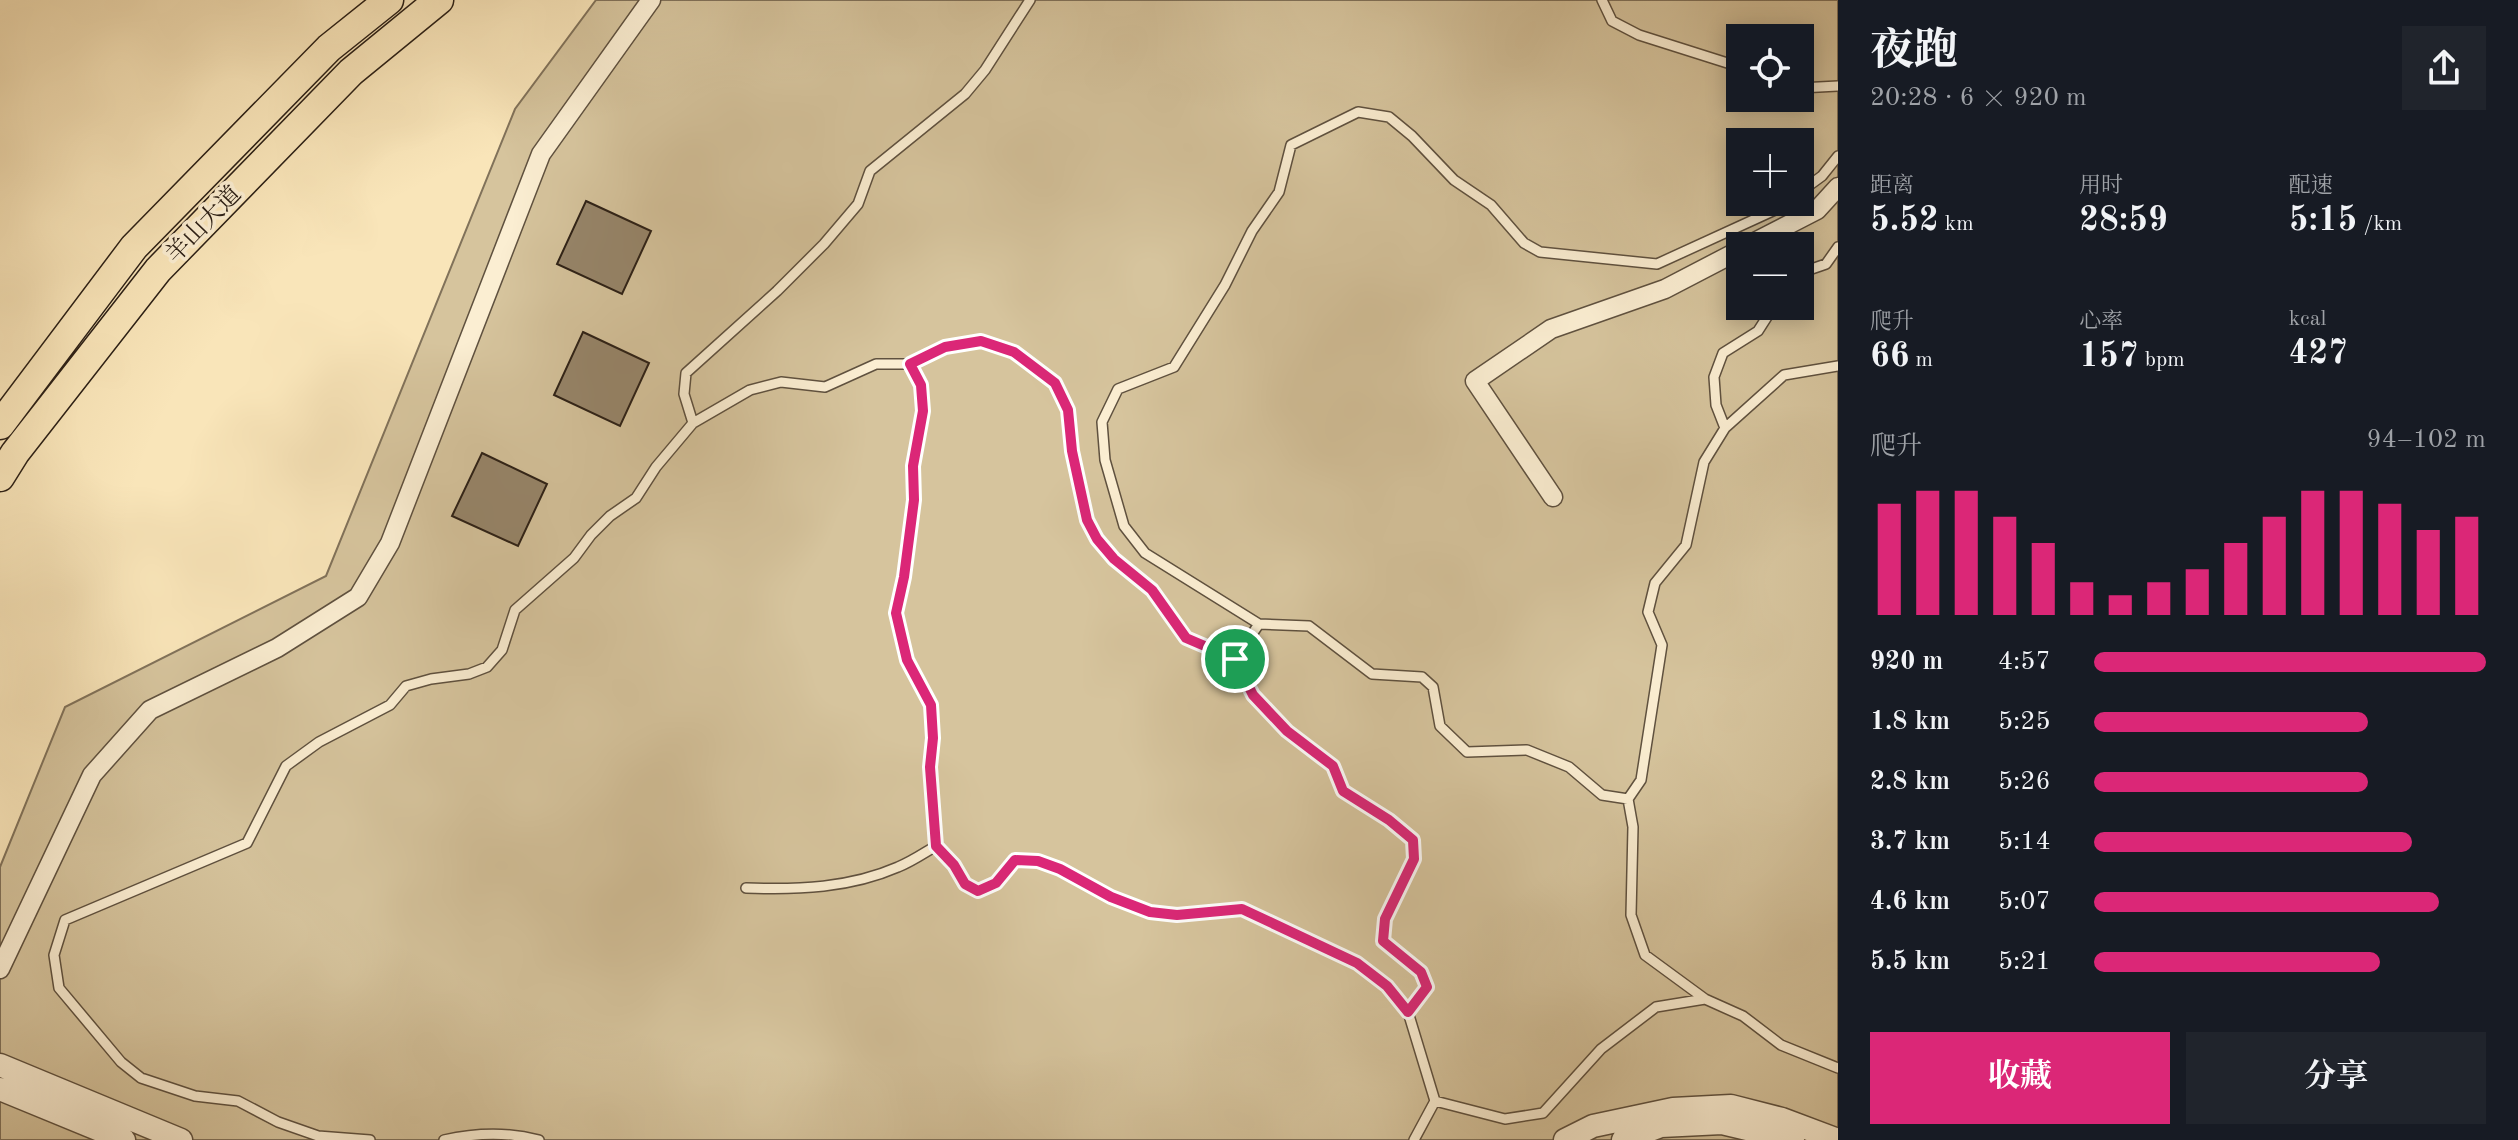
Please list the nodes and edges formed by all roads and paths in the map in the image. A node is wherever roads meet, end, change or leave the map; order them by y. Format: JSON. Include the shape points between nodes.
{"nodes":[{"id":1,"x":389,"y":0,"type":"edge"},
{"id":2,"x":439,"y":0,"type":"edge"},
{"id":3,"x":651,"y":0,"type":"edge"},
{"id":4,"x":1030,"y":0,"type":"edge"},
{"id":5,"x":1602,"y":0,"type":"edge"},
{"id":6,"x":1726,"y":63,"type":"edge"},
{"id":7,"x":1838,"y":86,"type":"edge"},
{"id":8,"x":1814,"y":87,"type":"edge"},
{"id":9,"x":1838,"y":156,"type":"edge"},
{"id":10,"x":1814,"y":182,"type":"edge"},
{"id":11,"x":1838,"y":187,"type":"edge"},
{"id":12,"x":1762,"y":216,"type":"edge"},
{"id":13,"x":1774,"y":232,"type":"edge"},
{"id":14,"x":1838,"y":247,"type":"edge"},
{"id":15,"x":1726,"y":257,"type":"edge"},
{"id":16,"x":1814,"y":268,"type":"edge"},
{"id":17,"x":1765,"y":320,"type":"edge"},
{"id":18,"x":910,"y":364,"type":"junction"},
{"id":19,"x":1838,"y":366,"type":"edge"},
{"id":20,"x":693,"y":423,"type":"junction"},
{"id":21,"x":0,"y":425,"type":"edge"},
{"id":22,"x":1725,"y":428,"type":"junction"},
{"id":23,"x":0,"y":477,"type":"edge"},
{"id":24,"x":1553,"y":497,"type":"dead end"},
{"id":25,"x":1259,"y":624,"type":"junction"},
{"id":26,"x":1235,"y":659,"type":"junction"},
{"id":27,"x":1628,"y":799,"type":"junction"},
{"id":28,"x":936,"y":846,"type":"junction"},
{"id":29,"x":746,"y":888,"type":"dead end"},
{"id":30,"x":0,"y":969,"type":"edge"},
{"id":31,"x":1705,"y":999,"type":"junction"},
{"id":32,"x":1408,"y":1012,"type":"junction"},
{"id":33,"x":0,"y":1065,"type":"edge"},
{"id":34,"x":1838,"y":1068,"type":"edge"},
{"id":35,"x":0,"y":1089,"type":"edge"},
{"id":36,"x":1435,"y":1101,"type":"junction"},
{"id":37,"x":1567,"y":1139,"type":"edge"},
{"id":38,"x":124,"y":1140,"type":"edge"},
{"id":39,"x":181,"y":1140,"type":"edge"},
{"id":40,"x":370,"y":1140,"type":"edge"},
{"id":41,"x":444,"y":1140,"type":"edge"},
{"id":42,"x":539,"y":1140,"type":"edge"},
{"id":43,"x":1414,"y":1140,"type":"edge"},
{"id":44,"x":1623,"y":1140,"type":"edge"},
{"id":45,"x":1793,"y":1140,"type":"edge"},
{"id":46,"x":1838,"y":1140,"type":"edge"}],
"edges":[{"from":1,"to":21,"type":"main road","name":"羊山大道","via":[[329,48],[134,247]]},
{"from":2,"to":23,"type":"main road","name":"羊山大道","via":[[351,72],[158,270]]},
{"from":3,"to":30,"type":"street","via":[[541,154],[390,543],[358,597],[277,648],[150,710],[92,775]]},
{"from":4,"to":20,"type":"lane","via":[[965,94],[870,171],[858,204],[824,244],[686,373],[684,394]]},
{"from":5,"to":6,"type":"lane","via":[[1612,21],[1639,35]]},
{"from":7,"to":8,"type":"lane"},
{"from":9,"to":10,"type":"lane"},
{"from":11,"to":13,"type":"street","via":[[1817,210]]},
{"from":12,"to":25,"type":"lane","via":[[1657,264],[1540,252],[1389,117],[1358,112],[1291,145],[1279,192],[1174,367],[1118,389],[1102,422],[1105,460],[1124,526],[1145,553]]},
{"from":14,"to":16,"type":"lane","via":[[1826,264]]},
{"from":15,"to":24,"type":"street","via":[[1665,289],[1551,329],[1475,381]]},
{"from":17,"to":22,"type":"lane","via":[[1758,331],[1723,353],[1714,377]]},
{"from":18,"to":20,"type":"lane","via":[[876,364],[825,387],[781,382],[750,390]]},
{"from":18,"to":26,"type":"lane","via":[[945,347],[981,341],[1014,352],[1055,383],[1068,410],[1087,520],[1097,539],[1152,590],[1186,638]]},
{"from":18,"to":28,"type":"lane","via":[[921,385],[923,411],[896,613],[907,660],[931,705]]},
{"from":19,"to":22,"type":"lane","via":[[1784,375]]},
{"from":20,"to":40,"type":"lane","via":[[636,498],[610,516],[574,558],[515,610],[502,650],[487,667],[406,686],[390,705],[319,742],[286,766],[247,843],[65,920],[54,955],[59,988],[121,1062],[141,1078],[195,1096],[238,1101],[318,1136]]},
{"from":22,"to":27,"type":"lane","via":[[1704,462],[1686,545],[1655,583],[1648,612],[1662,645],[1641,780]]},
{"from":25,"to":26,"type":"lane"},
{"from":25,"to":27,"type":"lane","via":[[1309,626],[1372,674],[1422,677],[1433,687],[1440,726],[1467,752],[1527,750],[1569,767],[1602,795]]},
{"from":26,"to":32,"type":"lane","via":[[1253,695],[1287,731],[1333,766],[1343,791],[1413,840],[1414,859],[1385,919],[1383,941],[1421,972],[1427,987]]},
{"from":27,"to":31,"type":"lane","via":[[1633,827],[1631,915],[1645,955]]},
{"from":28,"to":29,"type":"lane","via":[[900,867],[849,883],[791,890]]},
{"from":28,"to":32,"type":"lane","via":[[965,884],[978,891],[996,883],[1015,860],[1038,861],[1150,912],[1242,909],[1357,963],[1387,986]]},
{"from":31,"to":34,"type":"lane","via":[[1743,1016],[1781,1045]]},
{"from":31,"to":36,"type":"lane","via":[[1656,1007],[1601,1049],[1543,1113],[1505,1119]]},
{"from":32,"to":36,"type":"lane"},
{"from":33,"to":39,"type":"street"},
{"from":35,"to":38,"type":"street"},
{"from":36,"to":43,"type":"lane"},
{"from":37,"to":46,"type":"street","via":[[1593,1126],[1673,1109],[1731,1106]]},
{"from":41,"to":42,"type":"lane","via":[[466,1135]]},
{"from":44,"to":45,"type":"street","via":[[1661,1126],[1722,1123]]}]}
